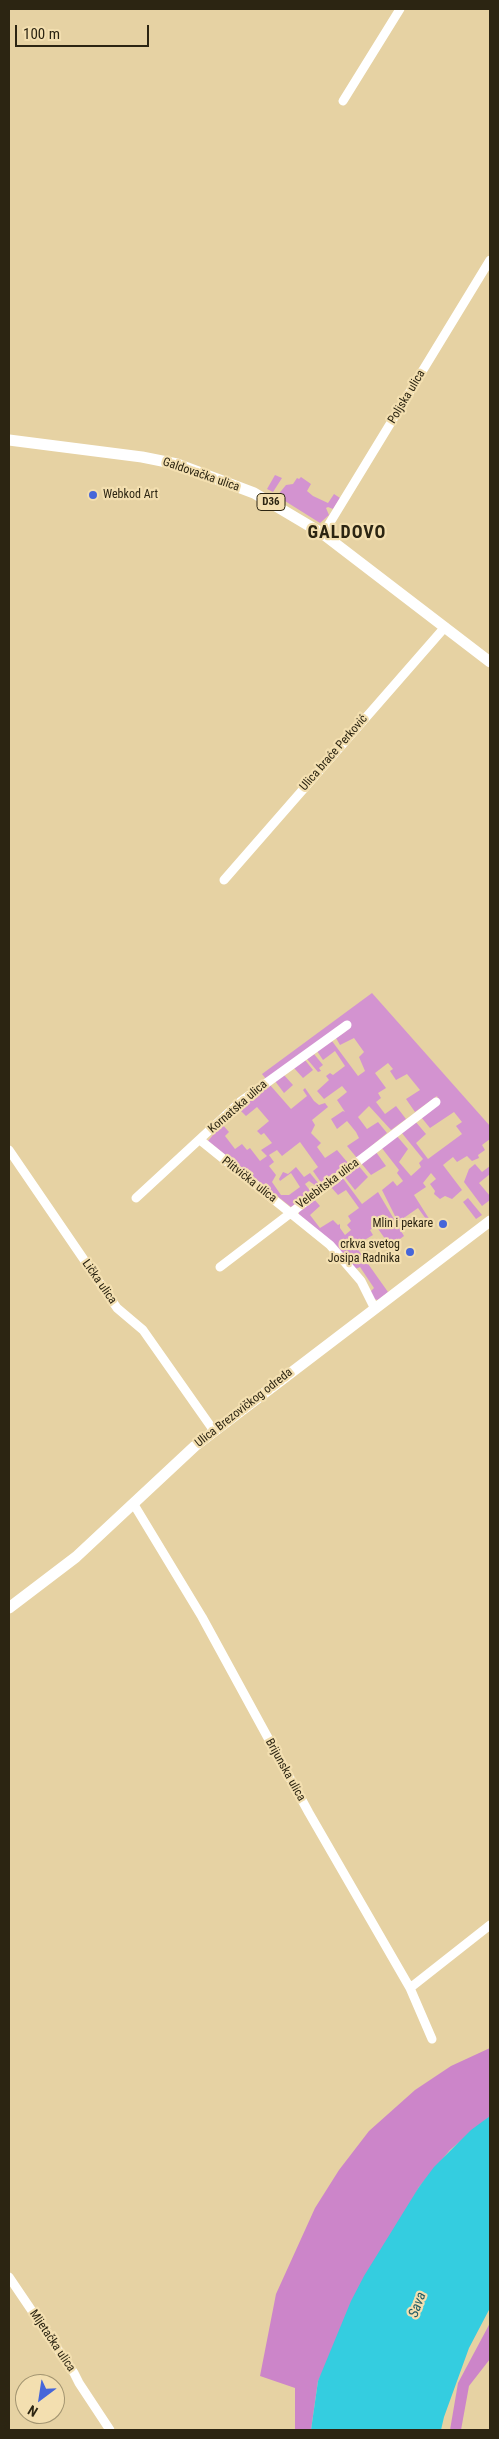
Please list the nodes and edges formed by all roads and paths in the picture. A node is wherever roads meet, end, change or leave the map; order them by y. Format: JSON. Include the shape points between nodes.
{"nodes":[{"id":1,"x":400,"y":9,"type":"edge"},
{"id":2,"x":343,"y":101,"type":"dead end"},
{"id":3,"x":490,"y":260,"type":"edge"},
{"id":4,"x":9,"y":440,"type":"edge"},
{"id":5,"x":323,"y":534,"type":"junction"},
{"id":6,"x":444,"y":627,"type":"junction"},
{"id":7,"x":490,"y":662,"type":"edge"},
{"id":8,"x":224,"y":880,"type":"dead end"},
{"id":9,"x":346,"y":1025,"type":"dead end"},
{"id":10,"x":436,"y":1102,"type":"dead end"},
{"id":11,"x":200,"y":1140,"type":"junction"},
{"id":12,"x":9,"y":1150,"type":"edge"},
{"id":13,"x":136,"y":1198,"type":"dead end"},
{"id":14,"x":289,"y":1214,"type":"junction"},
{"id":15,"x":490,"y":1221,"type":"edge"},
{"id":16,"x":220,"y":1267,"type":"dead end"},
{"id":17,"x":375,"y":1309,"type":"junction"},
{"id":18,"x":214,"y":1431,"type":"junction"},
{"id":19,"x":133,"y":1503,"type":"junction"},
{"id":20,"x":9,"y":1608,"type":"edge"},
{"id":21,"x":490,"y":1925,"type":"edge"},
{"id":22,"x":410,"y":1988,"type":"junction"},
{"id":23,"x":432,"y":2039,"type":"dead end"},
{"id":24,"x":9,"y":2277,"type":"edge"},
{"id":25,"x":110,"y":2430,"type":"edge"}],
"edges":[{"from":1,"to":2,"type":"street"},
{"from":3,"to":5,"type":"street","name":"Poljska ulica"},
{"from":4,"to":5,"type":"main road","name":"Galdovačka ulica","number":"D36","via":[[177,464],[254,494]]},
{"from":5,"to":6,"type":"main road","name":"Galdovačka ulica","number":"D36"},
{"from":6,"to":7,"type":"main road","name":"Galdovačka ulica","number":"D36"},
{"from":6,"to":8,"type":"street","name":"Ulica braće Perković"},
{"from":9,"to":11,"type":"street","name":"Kornatska ulica","via":[[240,1102]]},
{"from":10,"to":14,"type":"street","name":"Velebitska ulica"},
{"from":11,"to":13,"type":"street","name":"Kornatska ulica"},
{"from":11,"to":14,"type":"street","name":"Plitvička ulica"},
{"from":12,"to":18,"type":"street","name":"Lička ulica","via":[[117,1308],[143,1330]]},
{"from":14,"to":16,"type":"street","name":"Velebitska ulica"},
{"from":14,"to":17,"type":"street","name":"Plitvička ulica","via":[[310,1227],[348,1265],[361,1281]]},
{"from":15,"to":17,"type":"main road","name":"Ulica Brezovičkog odreda"},
{"from":17,"to":18,"type":"main road","name":"Ulica Brezovičkog odreda"},
{"from":18,"to":19,"type":"main road","name":"Ulica Brezovičkog odreda"},
{"from":19,"to":20,"type":"main road","name":"Ulica Brezovičkog odreda","via":[[76,1556]]},
{"from":19,"to":22,"type":"street","name":"Brijunska ulica","via":[[202,1617]]},
{"from":21,"to":22,"type":"street"},
{"from":22,"to":23,"type":"street","name":"Brijunska ulica"},
{"from":24,"to":25,"type":"street","name":"Mljetačka ulica"}]}
